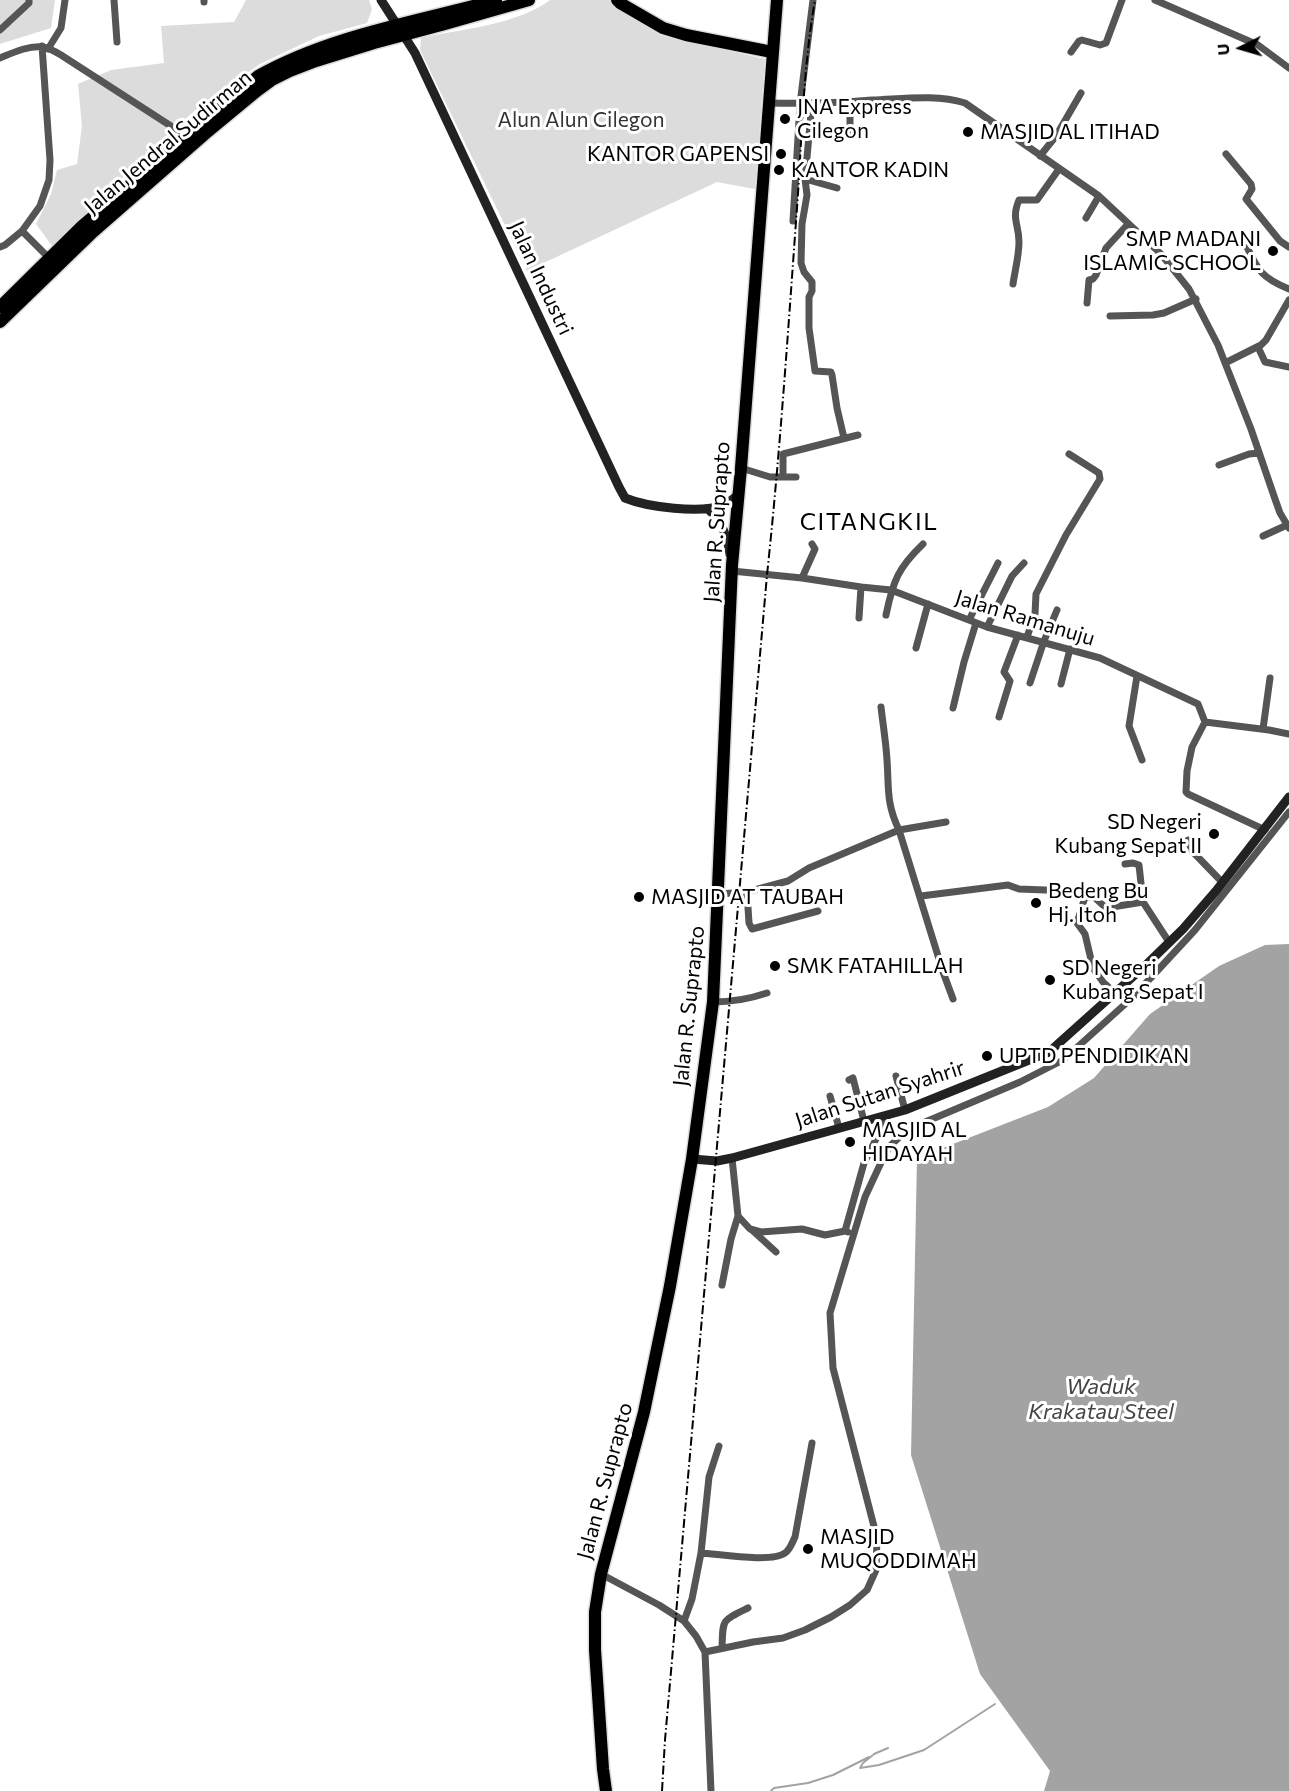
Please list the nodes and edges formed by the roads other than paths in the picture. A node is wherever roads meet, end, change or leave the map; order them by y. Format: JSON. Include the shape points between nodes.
{"nodes":[{"id":1,"x":29,"y":0,"type":"edge"},
{"id":2,"x":64,"y":0,"type":"edge"},
{"id":3,"x":114,"y":0,"type":"edge"},
{"id":4,"x":381,"y":0,"type":"edge"},
{"id":5,"x":496,"y":0,"type":"edge"},
{"id":6,"x":529,"y":0,"type":"edge"},
{"id":7,"x":617,"y":0,"type":"edge"},
{"id":8,"x":777,"y":0,"type":"edge"},
{"id":9,"x":813,"y":0,"type":"edge"},
{"id":10,"x":1122,"y":0,"type":"edge"},
{"id":11,"x":1155,"y":0,"type":"edge"},
{"id":12,"x":397,"y":24,"type":"junction"},
{"id":13,"x":0,"y":30,"type":"edge"},
{"id":14,"x":404,"y":36,"type":"junction"},
{"id":15,"x":117,"y":42,"type":"dead end"},
{"id":16,"x":45,"y":47,"type":"junction"},
{"id":17,"x":772,"y":52,"type":"junction"},
{"id":18,"x":1071,"y":52,"type":"dead end"},
{"id":19,"x":0,"y":58,"type":"edge"},
{"id":20,"x":1289,"y":68,"type":"edge"},
{"id":21,"x":1081,"y":93,"type":"dead end"},
{"id":22,"x":850,"y":101,"type":"junction"},
{"id":23,"x":769,"y":102,"type":"junction"},
{"id":24,"x":812,"y":103,"type":"junction"},
{"id":25,"x":801,"y":104,"type":"junction"},
{"id":26,"x":850,"y":133,"type":"dead end"},
{"id":27,"x":188,"y":134,"type":"junction"},
{"id":28,"x":1226,"y":154,"type":"dead end"},
{"id":29,"x":1040,"y":156,"type":"junction"},
{"id":30,"x":1059,"y":170,"type":"junction"},
{"id":31,"x":805,"y":179,"type":"junction"},
{"id":32,"x":837,"y":188,"type":"dead end"},
{"id":33,"x":1099,"y":196,"type":"junction"},
{"id":34,"x":1086,"y":218,"type":"dead end"},
{"id":35,"x":792,"y":221,"type":"dead end"},
{"id":36,"x":1128,"y":224,"type":"junction"},
{"id":37,"x":22,"y":231,"type":"junction"},
{"id":38,"x":1246,"y":245,"type":"dead end"},
{"id":39,"x":0,"y":247,"type":"edge"},
{"id":40,"x":1289,"y":247,"type":"edge"},
{"id":41,"x":49,"y":258,"type":"junction"},
{"id":42,"x":1013,"y":284,"type":"dead end"},
{"id":43,"x":1289,"y":290,"type":"edge"},
{"id":44,"x":1196,"y":299,"type":"junction"},
{"id":45,"x":1087,"y":303,"type":"dead end"},
{"id":46,"x":1288,"y":305,"type":"edge"},
{"id":47,"x":0,"y":307,"type":"edge"},
{"id":48,"x":1110,"y":316,"type":"dead end"},
{"id":49,"x":0,"y":322,"type":"edge"},
{"id":50,"x":1258,"y":348,"type":"junction"},
{"id":51,"x":1225,"y":363,"type":"junction"},
{"id":52,"x":1289,"y":367,"type":"edge"},
{"id":53,"x":858,"y":435,"type":"dead end"},
{"id":54,"x":844,"y":438,"type":"junction"},
{"id":55,"x":1259,"y":453,"type":"junction"},
{"id":56,"x":1069,"y":454,"type":"dead end"},
{"id":57,"x":1219,"y":465,"type":"dead end"},
{"id":58,"x":741,"y":468,"type":"junction"},
{"id":59,"x":783,"y":476,"type":"junction"},
{"id":60,"x":796,"y":477,"type":"dead end"},
{"id":61,"x":739,"y":494,"type":"junction"},
{"id":62,"x":708,"y":509,"type":"junction"},
{"id":63,"x":1288,"y":526,"type":"edge"},
{"id":64,"x":1263,"y":536,"type":"dead end"},
{"id":65,"x":812,"y":544,"type":"dead end"},
{"id":66,"x":923,"y":544,"type":"dead end"},
{"id":67,"x":998,"y":563,"type":"dead end"},
{"id":68,"x":1024,"y":563,"type":"dead end"},
{"id":69,"x":732,"y":568,"type":"junction"},
{"id":70,"x":802,"y":578,"type":"junction"},
{"id":71,"x":861,"y":587,"type":"junction"},
{"id":72,"x":891,"y":590,"type":"junction"},
{"id":73,"x":928,"y":604,"type":"junction"},
{"id":74,"x":1057,"y":610,"type":"dead end"},
{"id":75,"x":886,"y":615,"type":"dead end"},
{"id":76,"x":859,"y":618,"type":"dead end"},
{"id":77,"x":973,"y":621,"type":"junction"},
{"id":78,"x":987,"y":627,"type":"junction"},
{"id":79,"x":1018,"y":635,"type":"junction"},
{"id":80,"x":1027,"y":637,"type":"junction"},
{"id":81,"x":1044,"y":641,"type":"junction"},
{"id":82,"x":916,"y":648,"type":"dead end"},
{"id":83,"x":1070,"y":650,"type":"junction"},
{"id":84,"x":1137,"y":676,"type":"junction"},
{"id":85,"x":1270,"y":678,"type":"dead end"},
{"id":86,"x":1030,"y":683,"type":"dead end"},
{"id":87,"x":1061,"y":684,"type":"dead end"},
{"id":88,"x":881,"y":707,"type":"dead end"},
{"id":89,"x":953,"y":708,"type":"dead end"},
{"id":90,"x":999,"y":717,"type":"dead end"},
{"id":91,"x":1205,"y":722,"type":"junction"},
{"id":92,"x":1263,"y":729,"type":"junction"},
{"id":93,"x":1289,"y":734,"type":"edge"},
{"id":94,"x":1142,"y":760,"type":"dead end"},
{"id":95,"x":1289,"y":797,"type":"edge"},
{"id":96,"x":1289,"y":812,"type":"edge"},
{"id":97,"x":946,"y":822,"type":"dead end"},
{"id":98,"x":899,"y":830,"type":"junction"},
{"id":99,"x":1265,"y":830,"type":"junction"},
{"id":100,"x":1188,"y":840,"type":"dead end"},
{"id":101,"x":1125,"y":864,"type":"dead end"},
{"id":102,"x":1222,"y":882,"type":"junction"},
{"id":103,"x":747,"y":892,"type":"junction"},
{"id":104,"x":718,"y":894,"type":"junction"},
{"id":105,"x":921,"y":896,"type":"junction"},
{"id":106,"x":1085,"y":897,"type":"junction"},
{"id":107,"x":1143,"y":902,"type":"junction"},
{"id":108,"x":818,"y":911,"type":"dead end"},
{"id":109,"x":1169,"y":942,"type":"junction"},
{"id":110,"x":767,"y":993,"type":"dead end"},
{"id":111,"x":1114,"y":993,"type":"junction"},
{"id":112,"x":953,"y":999,"type":"dead end"},
{"id":113,"x":713,"y":1002,"type":"junction"},
{"id":114,"x":896,"y":1076,"type":"dead end"},
{"id":115,"x":849,"y":1080,"type":"dead end"},
{"id":116,"x":830,"y":1096,"type":"dead end"},
{"id":117,"x":905,"y":1110,"type":"junction"},
{"id":118,"x":888,"y":1115,"type":"junction"},
{"id":119,"x":864,"y":1121,"type":"junction"},
{"id":120,"x":839,"y":1128,"type":"junction"},
{"id":121,"x":732,"y":1158,"type":"junction"},
{"id":122,"x":692,"y":1159,"type":"junction"},
{"id":123,"x":738,"y":1216,"type":"junction"},
{"id":124,"x":750,"y":1229,"type":"junction"},
{"id":125,"x":845,"y":1231,"type":"junction"},
{"id":126,"x":854,"y":1235,"type":"junction"},
{"id":127,"x":776,"y":1252,"type":"dead end"},
{"id":128,"x":722,"y":1285,"type":"dead end"},
{"id":129,"x":812,"y":1443,"type":"dead end"},
{"id":130,"x":719,"y":1446,"type":"dead end"},
{"id":131,"x":701,"y":1552,"type":"junction"},
{"id":132,"x":601,"y":1574,"type":"junction"},
{"id":133,"x":748,"y":1608,"type":"dead end"},
{"id":134,"x":684,"y":1621,"type":"junction"},
{"id":135,"x":722,"y":1648,"type":"junction"},
{"id":136,"x":705,"y":1652,"type":"junction"},
{"id":137,"x":606,"y":1791,"type":"edge"},
{"id":138,"x":711,"y":1791,"type":"edge"}],
"edges":[{"from":1,"to":13,"type":"street"},
{"from":2,"to":16,"type":"street","via":[[61,28]]},
{"from":3,"to":15,"type":"street"},
{"from":4,"to":12,"type":"street","name":"Jalan Industri"},
{"from":5,"to":12,"type":"highway","name":"Jalan Jendral Sudirman"},
{"from":6,"to":14,"type":"highway","name":"Jalan Jendral Sudirman"},
{"from":7,"to":17,"type":"highway","via":[[663,28]]},
{"from":8,"to":17,"type":"highway","name":"Jalan R. Suprapto"},
{"from":9,"to":25,"type":"street"},
{"from":10,"to":18,"type":"street","via":[[1106,43],[1079,40]]},
{"from":11,"to":20,"type":"street","via":[[1258,45]]},
{"from":12,"to":14,"type":"street","name":"Jalan Industri"},
{"from":12,"to":27,"type":"highway","name":"Jalan Jendral Sudirman","via":[[280,64],[258,76]]},
{"from":14,"to":49,"type":"highway","name":"Jalan Jendral Sudirman","via":[[290,71],[256,91],[93,232]]},
{"from":14,"to":62,"type":"street","name":"Jalan Industri","via":[[625,498],[654,506]]},
{"from":16,"to":19,"type":"street"},
{"from":16,"to":27,"type":"street"},
{"from":16,"to":37,"type":"street","via":[[49,180],[40,206]]},
{"from":17,"to":23,"type":"highway","name":"Jalan R. Suprapto"},
{"from":21,"to":29,"type":"street"},
{"from":22,"to":24,"type":"street"},
{"from":22,"to":26,"type":"street"},
{"from":22,"to":29,"type":"street","via":[[958,100]]},
{"from":23,"to":25,"type":"street"},
{"from":23,"to":58,"type":"highway","name":"Jalan R. Suprapto"},
{"from":24,"to":25,"type":"street"},
{"from":24,"to":31,"type":"street"},
{"from":25,"to":35,"type":"street"},
{"from":27,"to":41,"type":"highway","name":"Jalan Jendral Sudirman"},
{"from":28,"to":40,"type":"street","via":[[1251,184],[1246,199]]},
{"from":29,"to":30,"type":"street"},
{"from":30,"to":33,"type":"street"},
{"from":30,"to":42,"type":"street","via":[[1037,200],[1019,200],[1016,207],[1019,241]]},
{"from":31,"to":32,"type":"street"},
{"from":31,"to":54,"type":"street","via":[[801,262],[812,282],[812,360],[816,372],[831,372]]},
{"from":33,"to":34,"type":"street"},
{"from":33,"to":36,"type":"street"},
{"from":36,"to":44,"type":"street","via":[[1161,254]]},
{"from":36,"to":45,"type":"street","via":[[1106,248],[1096,275],[1089,280]]},
{"from":37,"to":39,"type":"street"},
{"from":37,"to":41,"type":"street"},
{"from":38,"to":43,"type":"street","via":[[1252,261],[1265,277]]},
{"from":41,"to":47,"type":"highway","name":"Jalan Jendral Sudirman"},
{"from":44,"to":48,"type":"street","via":[[1164,313]]},
{"from":44,"to":51,"type":"street"},
{"from":46,"to":50,"type":"street"},
{"from":50,"to":51,"type":"street"},
{"from":50,"to":52,"type":"street","via":[[1264,362]]},
{"from":51,"to":55,"type":"street"},
{"from":53,"to":54,"type":"street"},
{"from":54,"to":59,"type":"street","via":[[783,454]]},
{"from":55,"to":57,"type":"street"},
{"from":55,"to":63,"type":"street"},
{"from":56,"to":80,"type":"street","via":[[1099,473],[1100,479],[1036,594],[1035,614]]},
{"from":58,"to":59,"type":"street","via":[[771,477]]},
{"from":58,"to":61,"type":"highway","name":"Jalan R. Suprapto"},
{"from":59,"to":60,"type":"street"},
{"from":61,"to":62,"type":"street","name":"Jalan Industri","via":[[726,504]]},
{"from":61,"to":69,"type":"highway","name":"Jalan R. Suprapto"},
{"from":62,"to":69,"type":"street","via":[[727,535]]},
{"from":63,"to":64,"type":"street"},
{"from":65,"to":70,"type":"street","via":[[814,549]]},
{"from":66,"to":72,"type":"street","via":[[901,567]]},
{"from":67,"to":77,"type":"street"},
{"from":68,"to":78,"type":"street","via":[[1012,576]]},
{"from":69,"to":70,"type":"street","name":"Jalan Ramanuju"},
{"from":69,"to":104,"type":"highway","name":"Jalan R. Suprapto"},
{"from":70,"to":71,"type":"street","name":"Jalan Ramanuju"},
{"from":71,"to":72,"type":"street","name":"Jalan Ramanuju"},
{"from":71,"to":76,"type":"street"},
{"from":72,"to":73,"type":"street","name":"Jalan Ramanuju"},
{"from":72,"to":75,"type":"street"},
{"from":73,"to":77,"type":"street","name":"Jalan Ramanuju"},
{"from":73,"to":82,"type":"street"},
{"from":74,"to":81,"type":"street"},
{"from":77,"to":78,"type":"street","name":"Jalan Ramanuju"},
{"from":77,"to":89,"type":"street"},
{"from":78,"to":79,"type":"street","name":"Jalan Ramanuju"},
{"from":79,"to":80,"type":"street","name":"Jalan Ramanuju"},
{"from":79,"to":90,"type":"street","via":[[1004,672],[1010,681]]},
{"from":80,"to":81,"type":"street","name":"Jalan Ramanuju"},
{"from":81,"to":83,"type":"street","name":"Jalan Ramanuju"},
{"from":81,"to":86,"type":"street"},
{"from":83,"to":84,"type":"street","name":"Jalan Ramanuju","via":[[1100,658]]},
{"from":83,"to":87,"type":"street"},
{"from":84,"to":91,"type":"street","name":"Jalan Ramanuju","via":[[1197,704]]},
{"from":84,"to":94,"type":"street","via":[[1129,726]]},
{"from":85,"to":92,"type":"street"},
{"from":88,"to":98,"type":"street","via":[[888,794]]},
{"from":91,"to":92,"type":"street"},
{"from":91,"to":99,"type":"street","via":[[1192,747],[1186,792]]},
{"from":92,"to":93,"type":"street"},
{"from":95,"to":99,"type":"street","name":"Jalan Sutan Syahrir"},
{"from":96,"to":126,"type":"street","via":[[1187,938],[1133,997],[1063,1060],[918,1125],[891,1145],[865,1197]]},
{"from":97,"to":98,"type":"street"},
{"from":98,"to":103,"type":"street","via":[[809,868],[789,881]]},
{"from":98,"to":105,"type":"street"},
{"from":99,"to":102,"type":"street","name":"Jalan Sutan Syahrir"},
{"from":100,"to":102,"type":"street","via":[[1192,851]]},
{"from":101,"to":107,"type":"street","via":[[1139,865]]},
{"from":102,"to":109,"type":"street","name":"Jalan Sutan Syahrir"},
{"from":103,"to":104,"type":"street"},
{"from":103,"to":108,"type":"street","via":[[752,929]]},
{"from":104,"to":113,"type":"highway","name":"Jalan R. Suprapto"},
{"from":105,"to":106,"type":"street","via":[[1008,885],[1071,891]]},
{"from":105,"to":112,"type":"street"},
{"from":106,"to":107,"type":"street","via":[[1094,897],[1106,908]]},
{"from":106,"to":111,"type":"street","via":[[1077,923],[1085,934],[1093,968]]},
{"from":107,"to":109,"type":"street"},
{"from":109,"to":111,"type":"street","name":"Jalan Sutan Syahrir"},
{"from":110,"to":113,"type":"street"},
{"from":111,"to":117,"type":"street","name":"Jalan Sutan Syahrir","via":[[1049,1052]]},
{"from":113,"to":122,"type":"highway","name":"Jalan R. Suprapto"},
{"from":114,"to":117,"type":"street"},
{"from":115,"to":119,"type":"street","via":[[854,1079]]},
{"from":116,"to":120,"type":"street"},
{"from":117,"to":118,"type":"street","name":"Jalan Sutan Syahrir"},
{"from":118,"to":119,"type":"street","name":"Jalan Sutan Syahrir"},
{"from":118,"to":125,"type":"street","via":[[864,1163]]},
{"from":119,"to":120,"type":"street","name":"Jalan Sutan Syahrir"},
{"from":120,"to":121,"type":"street","name":"Jalan Sutan Syahrir"},
{"from":121,"to":122,"type":"street","name":"Jalan Sutan Syahrir"},
{"from":121,"to":123,"type":"street"},
{"from":122,"to":132,"type":"highway","name":"Jalan R. Suprapto","via":[[644,1412]]},
{"from":123,"to":124,"type":"street"},
{"from":123,"to":128,"type":"street"},
{"from":124,"to":125,"type":"street","via":[[802,1229],[825,1235]]},
{"from":124,"to":127,"type":"street"},
{"from":125,"to":126,"type":"street"},
{"from":126,"to":135,"type":"street","via":[[830,1313],[831,1346],[833,1368],[877,1538],[876,1570],[867,1590],[831,1617],[783,1638]]},
{"from":129,"to":131,"type":"street","via":[[790,1549],[777,1557],[762,1558]]},
{"from":130,"to":131,"type":"street","via":[[709,1477]]},
{"from":131,"to":134,"type":"street"},
{"from":132,"to":134,"type":"street"},
{"from":132,"to":137,"type":"highway","name":"Jalan R. Suprapto","via":[[595,1650]]},
{"from":133,"to":135,"type":"street","via":[[723,1624]]},
{"from":134,"to":136,"type":"street"},
{"from":135,"to":136,"type":"street"},
{"from":136,"to":138,"type":"street"}]}
